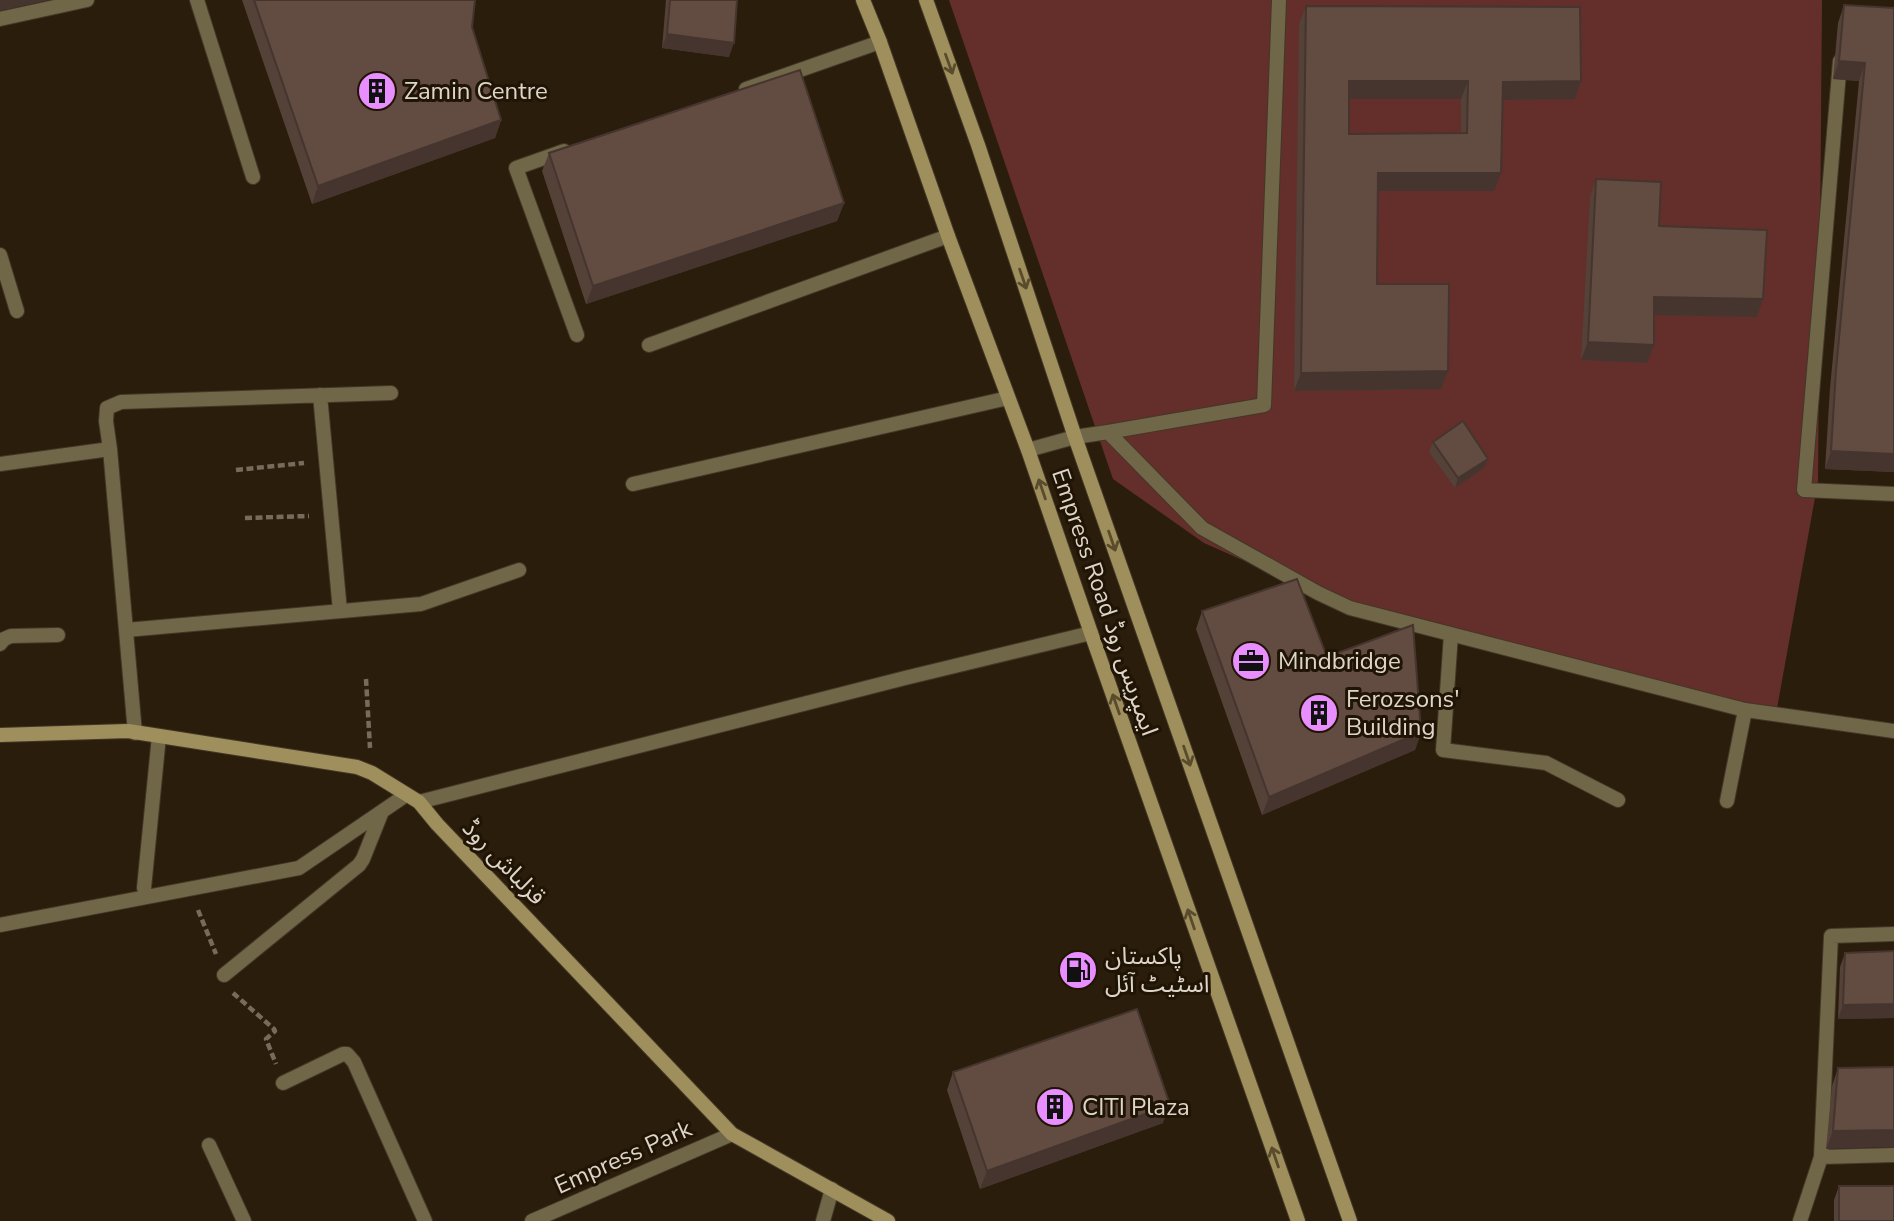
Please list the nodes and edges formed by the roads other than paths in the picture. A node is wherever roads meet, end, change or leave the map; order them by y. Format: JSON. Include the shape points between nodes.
{"nodes":[{"id":1,"x":87,"y":0,"type":"edge"},
{"id":2,"x":197,"y":0,"type":"edge"},
{"id":3,"x":863,"y":0,"type":"edge"},
{"id":4,"x":926,"y":0,"type":"edge"},
{"id":5,"x":1279,"y":0,"type":"edge"},
{"id":6,"x":0,"y":19,"type":"edge"},
{"id":7,"x":1842,"y":41,"type":"edge"},
{"id":8,"x":880,"y":42,"type":"junction"},
{"id":9,"x":737,"y":92,"type":"edge"},
{"id":10,"x":581,"y":146,"type":"edge"},
{"id":11,"x":253,"y":177,"type":"dead end"},
{"id":12,"x":948,"y":236,"type":"junction"},
{"id":13,"x":0,"y":255,"type":"edge"},
{"id":14,"x":17,"y":311,"type":"dead end"},
{"id":15,"x":576,"y":335,"type":"dead end"},
{"id":16,"x":649,"y":345,"type":"dead end"},
{"id":17,"x":391,"y":393,"type":"dead end"},
{"id":18,"x":320,"y":395,"type":"junction"},
{"id":19,"x":1008,"y":398,"type":"junction"},
{"id":20,"x":1108,"y":432,"type":"junction"},
{"id":21,"x":1075,"y":438,"type":"junction"},
{"id":22,"x":110,"y":449,"type":"junction"},
{"id":23,"x":1028,"y":450,"type":"junction"},
{"id":24,"x":0,"y":464,"type":"edge"},
{"id":25,"x":633,"y":484,"type":"dead end"},
{"id":26,"x":1894,"y":494,"type":"edge"},
{"id":27,"x":519,"y":570,"type":"dead end"},
{"id":28,"x":340,"y":611,"type":"junction"},
{"id":29,"x":126,"y":631,"type":"junction"},
{"id":30,"x":1091,"y":634,"type":"junction"},
{"id":31,"x":1451,"y":634,"type":"junction"},
{"id":32,"x":58,"y":635,"type":"dead end"},
{"id":33,"x":0,"y":644,"type":"edge"},
{"id":34,"x":1745,"y":710,"type":"junction"},
{"id":35,"x":1894,"y":731,"type":"edge"},
{"id":36,"x":135,"y":733,"type":"junction"},
{"id":37,"x":0,"y":735,"type":"edge"},
{"id":38,"x":159,"y":736,"type":"junction"},
{"id":39,"x":412,"y":799,"type":"junction"},
{"id":40,"x":1618,"y":800,"type":"dead end"},
{"id":41,"x":1727,"y":801,"type":"dead end"},
{"id":42,"x":381,"y":813,"type":"junction"},
{"id":43,"x":144,"y":888,"type":"dead end"},
{"id":44,"x":0,"y":925,"type":"edge"},
{"id":45,"x":1894,"y":934,"type":"edge"},
{"id":46,"x":224,"y":975,"type":"dead end"},
{"id":47,"x":283,"y":1083,"type":"dead end"},
{"id":48,"x":732,"y":1134,"type":"junction"},
{"id":49,"x":209,"y":1144,"type":"dead end"},
{"id":50,"x":1894,"y":1155,"type":"edge"},
{"id":51,"x":1821,"y":1157,"type":"junction"},
{"id":52,"x":832,"y":1189,"type":"junction"},
{"id":53,"x":569,"y":1205,"type":"junction"},
{"id":54,"x":244,"y":1221,"type":"edge"},
{"id":55,"x":425,"y":1221,"type":"edge"},
{"id":56,"x":532,"y":1221,"type":"edge"},
{"id":57,"x":575,"y":1221,"type":"edge"},
{"id":58,"x":823,"y":1221,"type":"edge"},
{"id":59,"x":888,"y":1221,"type":"edge"},
{"id":60,"x":1298,"y":1221,"type":"edge"},
{"id":61,"x":1350,"y":1221,"type":"edge"},
{"id":62,"x":1800,"y":1221,"type":"edge"}],
"edges":[{"from":1,"to":6,"type":"street"},
{"from":2,"to":11,"type":"street"},
{"from":3,"to":8,"type":"main road","name":"Empress Road ایمپریس روڈ"},
{"from":4,"to":21,"type":"main road","name":"Empress Road ایمپریس روڈ","one_way":true},
{"from":5,"to":20,"type":"street","via":[[1264,405]]},
{"from":7,"to":26,"type":"street","via":[[1804,490]]},
{"from":8,"to":9,"type":"street"},
{"from":8,"to":12,"type":"main road","name":"Empress Road ایمپریس روڈ"},
{"from":10,"to":15,"type":"street","via":[[516,168]]},
{"from":12,"to":16,"type":"street"},
{"from":12,"to":19,"type":"main road","name":"Empress Road ایمپریس روڈ"},
{"from":13,"to":14,"type":"street"},
{"from":17,"to":18,"type":"street"},
{"from":18,"to":22,"type":"street","via":[[121,402],[107,408]]},
{"from":18,"to":28,"type":"street"},
{"from":19,"to":23,"type":"main road","name":"Empress Road ایمپریس روڈ"},
{"from":19,"to":25,"type":"street"},
{"from":20,"to":21,"type":"street"},
{"from":20,"to":31,"type":"street","via":[[1202,528],[1350,608]]},
{"from":21,"to":23,"type":"street"},
{"from":21,"to":61,"type":"main road","name":"Empress Road ایمپریس روڈ","one_way":true},
{"from":22,"to":24,"type":"street"},
{"from":22,"to":29,"type":"street"},
{"from":30,"to":23,"type":"main road","name":"Empress Road ایمپریس روڈ","one_way":true},
{"from":27,"to":28,"type":"street","via":[[421,604]]},
{"from":28,"to":29,"type":"street"},
{"from":29,"to":36,"type":"street"},
{"from":30,"to":39,"type":"street"},
{"from":60,"to":30,"type":"main road","name":"Empress Road ایمپریس روڈ","one_way":true},
{"from":31,"to":34,"type":"street"},
{"from":31,"to":40,"type":"street","via":[[1443,750],[1546,763]]},
{"from":32,"to":33,"type":"street","via":[[11,636]]},
{"from":34,"to":35,"type":"street"},
{"from":34,"to":41,"type":"street"},
{"from":36,"to":37,"type":"main road","name":"قزلباش روڈ"},
{"from":36,"to":38,"type":"main road","name":"قزلباش روڈ"},
{"from":38,"to":39,"type":"main road","name":"قزلباش روڈ","via":[[357,767]]},
{"from":38,"to":43,"type":"street"},
{"from":39,"to":42,"type":"street"},
{"from":39,"to":48,"type":"main road","name":"قزلباش روڈ"},
{"from":42,"to":44,"type":"street","via":[[299,868]]},
{"from":42,"to":46,"type":"street","via":[[359,865]]},
{"from":45,"to":51,"type":"street","via":[[1831,936]]},
{"from":47,"to":55,"type":"street","via":[[348,1054]]},
{"from":48,"to":52,"type":"main road","name":"قزلباش روڈ"},
{"from":48,"to":53,"type":"street","name":"Empress Park"},
{"from":49,"to":54,"type":"street"},
{"from":50,"to":51,"type":"street"},
{"from":51,"to":62,"type":"street"},
{"from":52,"to":58,"type":"street"},
{"from":52,"to":59,"type":"main road","name":"قزلباش روڈ"},
{"from":53,"to":56,"type":"street","name":"Empress Park"},
{"from":53,"to":57,"type":"street"}]}
